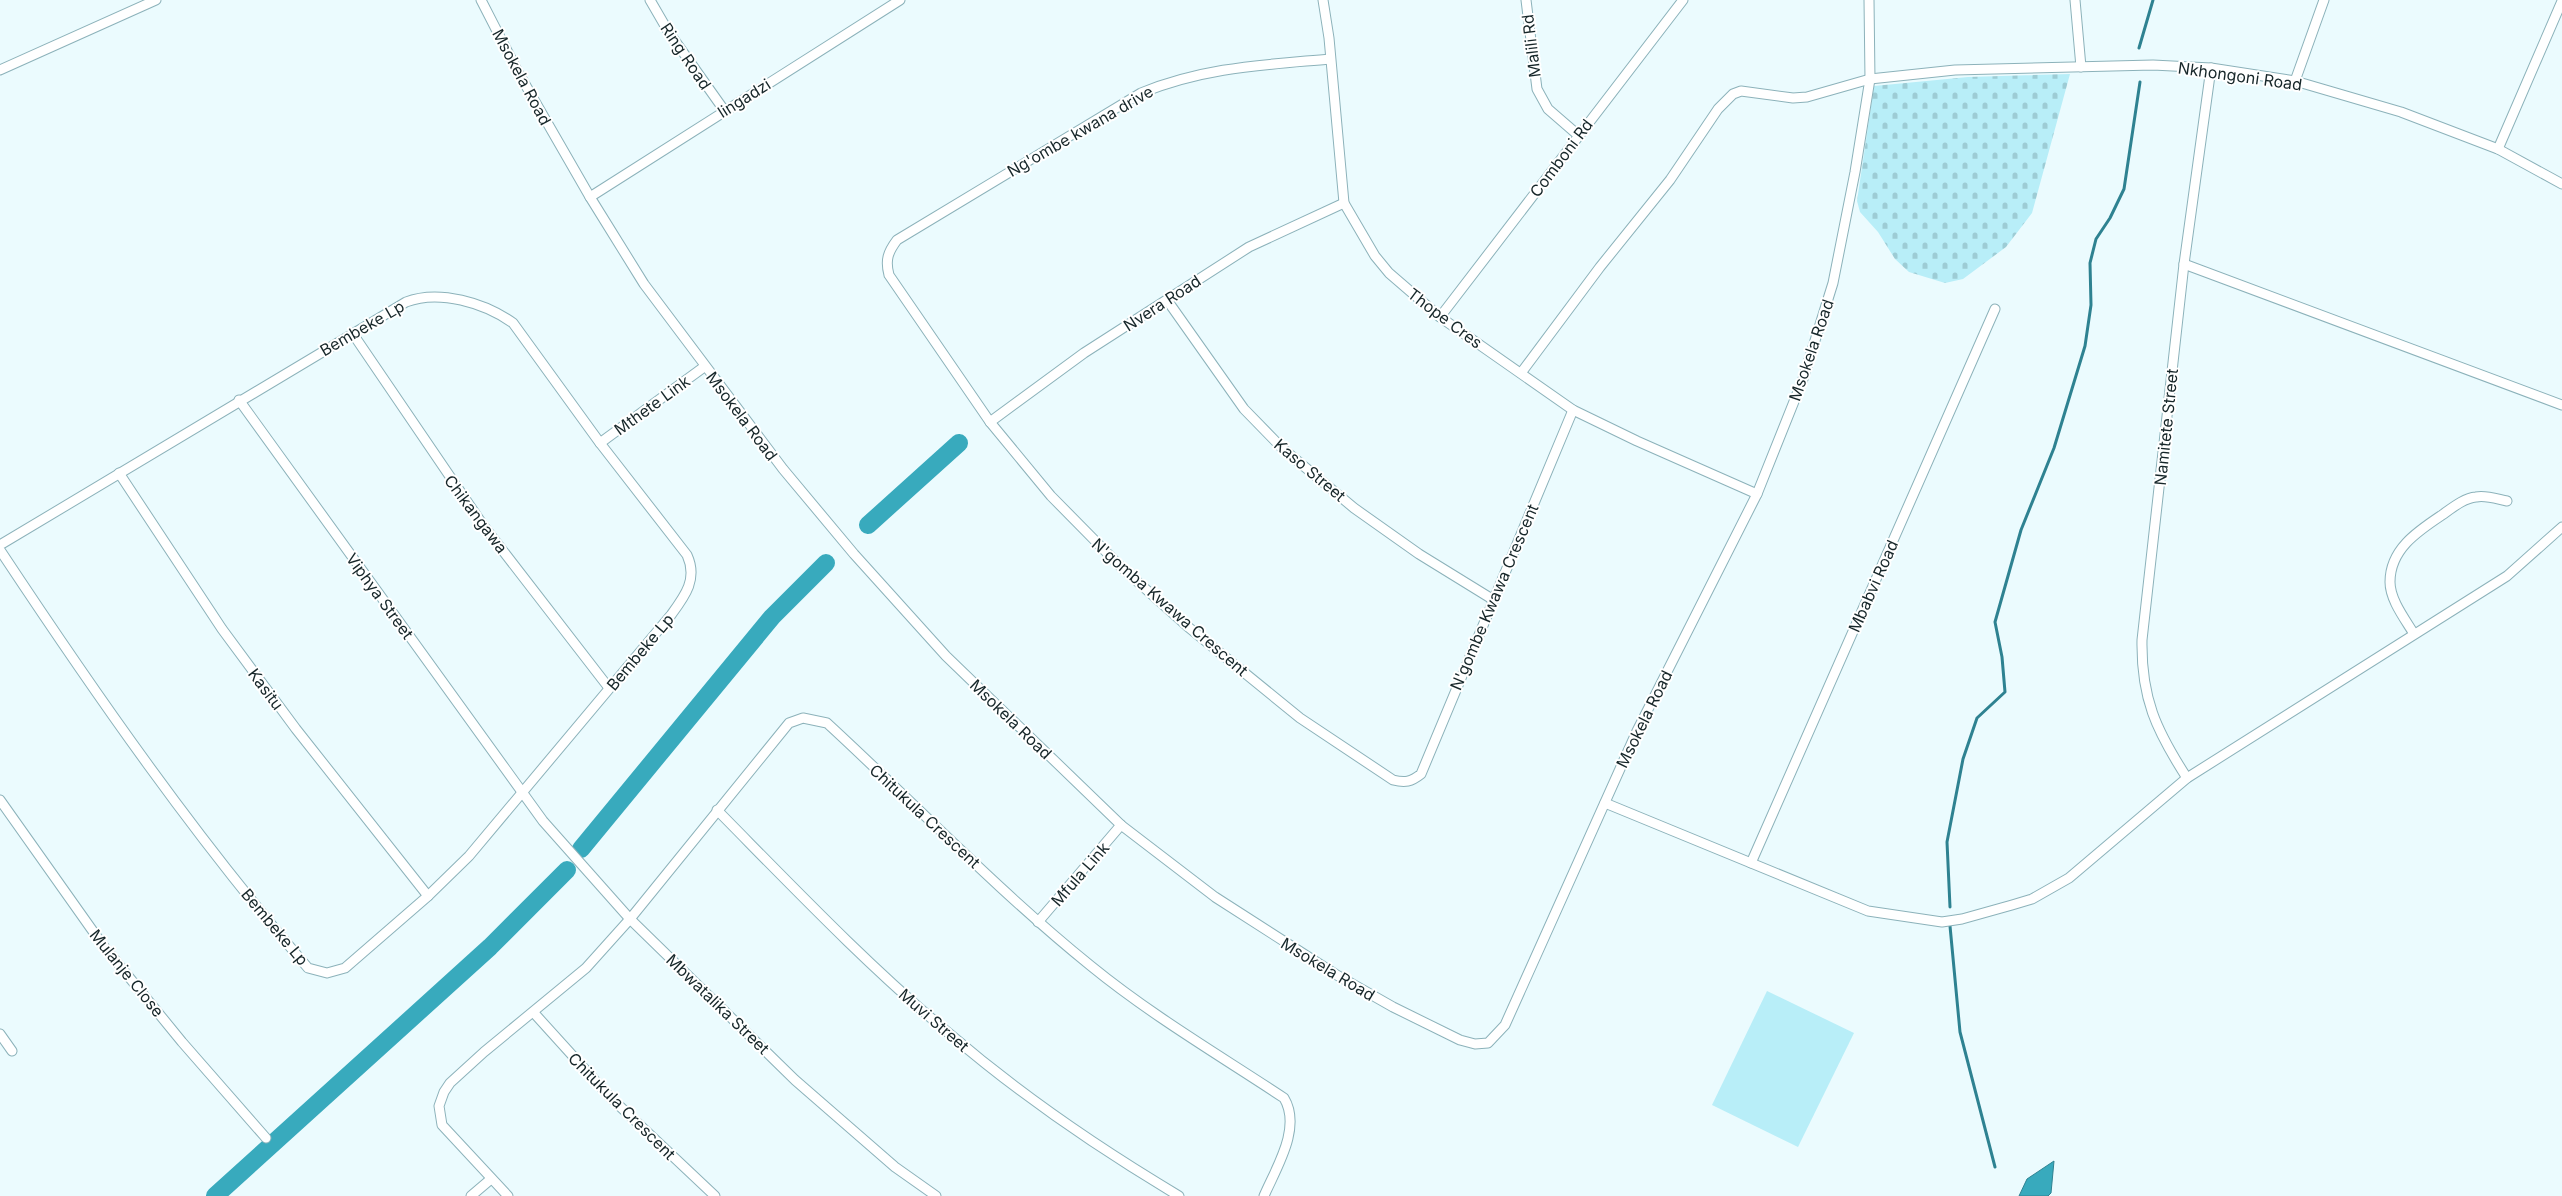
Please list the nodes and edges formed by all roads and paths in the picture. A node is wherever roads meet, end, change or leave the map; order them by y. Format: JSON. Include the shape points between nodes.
{"nodes":[{"id":1,"x":156,"y":0,"type":"edge"},
{"id":2,"x":481,"y":0,"type":"edge"},
{"id":3,"x":650,"y":0,"type":"edge"},
{"id":4,"x":899,"y":0,"type":"edge"},
{"id":5,"x":1322,"y":0,"type":"edge"},
{"id":6,"x":1526,"y":0,"type":"edge"},
{"id":7,"x":1683,"y":0,"type":"edge"},
{"id":8,"x":1870,"y":0,"type":"edge"},
{"id":9,"x":2075,"y":0,"type":"edge"},
{"id":10,"x":2324,"y":0,"type":"edge"},
{"id":11,"x":2562,"y":1,"type":"edge"},
{"id":12,"x":1330,"y":59,"type":"junction"},
{"id":13,"x":2081,"y":67,"type":"junction"},
{"id":14,"x":2211,"y":68,"type":"junction"},
{"id":15,"x":0,"y":70,"type":"edge"},
{"id":16,"x":1870,"y":79,"type":"junction"},
{"id":17,"x":2295,"y":81,"type":"junction"},
{"id":18,"x":724,"y":110,"type":"junction"},
{"id":19,"x":1578,"y":135,"type":"junction"},
{"id":20,"x":2498,"y":149,"type":"junction"},
{"id":21,"x":2562,"y":184,"type":"edge"},
{"id":22,"x":590,"y":198,"type":"junction"},
{"id":23,"x":1344,"y":203,"type":"junction"},
{"id":24,"x":887,"y":259,"type":"joint"},
{"id":25,"x":2184,"y":264,"type":"junction"},
{"id":26,"x":1167,"y":300,"type":"junction"},
{"id":27,"x":1995,"y":309,"type":"dead end"},
{"id":28,"x":1440,"y":317,"type":"junction"},
{"id":29,"x":353,"y":334,"type":"junction"},
{"id":30,"x":704,"y":367,"type":"junction"},
{"id":31,"x":1521,"y":373,"type":"junction"},
{"id":32,"x":239,"y":400,"type":"junction"},
{"id":33,"x":2562,"y":404,"type":"edge"},
{"id":34,"x":1573,"y":410,"type":"junction"},
{"id":35,"x":990,"y":422,"type":"junction"},
{"id":36,"x":600,"y":443,"type":"junction"},
{"id":37,"x":119,"y":473,"type":"junction"},
{"id":38,"x":1757,"y":494,"type":"junction"},
{"id":39,"x":2507,"y":501,"type":"dead end"},
{"id":40,"x":2562,"y":527,"type":"edge"},
{"id":41,"x":0,"y":545,"type":"edge"},
{"id":42,"x":0,"y":550,"type":"edge"},
{"id":43,"x":1492,"y":599,"type":"junction"},
{"id":44,"x":2414,"y":634,"type":"junction"},
{"id":45,"x":610,"y":688,"type":"junction"},
{"id":46,"x":2187,"y":778,"type":"junction"},
{"id":47,"x":1413,"y":781,"type":"joint"},
{"id":48,"x":521,"y":791,"type":"junction"},
{"id":49,"x":0,"y":800,"type":"edge"},
{"id":50,"x":1605,"y":803,"type":"junction"},
{"id":51,"x":718,"y":810,"type":"junction"},
{"id":52,"x":1121,"y":825,"type":"junction"},
{"id":53,"x":1750,"y":863,"type":"junction"},
{"id":54,"x":428,"y":896,"type":"junction"},
{"id":55,"x":630,"y":919,"type":"junction"},
{"id":56,"x":1038,"y":922,"type":"junction"},
{"id":57,"x":534,"y":1013,"type":"junction"},
{"id":58,"x":0,"y":1034,"type":"edge"},
{"id":59,"x":12,"y":1051,"type":"dead end"},
{"id":60,"x":266,"y":1138,"type":"dead end"},
{"id":61,"x":491,"y":1179,"type":"junction"},
{"id":62,"x":471,"y":1196,"type":"edge"},
{"id":63,"x":508,"y":1196,"type":"edge"},
{"id":64,"x":715,"y":1196,"type":"edge"},
{"id":65,"x":936,"y":1196,"type":"edge"},
{"id":66,"x":1179,"y":1196,"type":"edge"},
{"id":67,"x":1264,"y":1196,"type":"edge"}],
"edges":[{"from":1,"to":15,"type":"street"},
{"from":2,"to":22,"type":"street","name":"Msokela Road"},
{"from":3,"to":18,"type":"street","name":"Ring Road"},
{"from":4,"to":18,"type":"street","name":"lingadzi"},
{"from":5,"to":12,"type":"street","name":"Thope Cres"},
{"from":6,"to":19,"type":"street","name":"Malili Rd","via":[[1537,89],[1548,109]]},
{"from":7,"to":19,"type":"street","name":"Comboni Rd"},
{"from":8,"to":16,"type":"street","name":"Msokela Road"},
{"from":9,"to":13,"type":"street"},
{"from":10,"to":17,"type":"street"},
{"from":11,"to":20,"type":"street"},
{"from":12,"to":23,"type":"street","name":"Thope Cres"},
{"from":12,"to":24,"type":"street","name":"Ng'ombe kwana drive","via":[[1199,73],[1141,93],[897,240]]},
{"from":13,"to":14,"type":"street","name":"Nkhongoni Road","via":[[2153,65]]},
{"from":13,"to":16,"type":"street","name":"Nkhongoni Road","via":[[1955,70]]},
{"from":14,"to":17,"type":"street","name":"Nkhongoni Road"},
{"from":14,"to":25,"type":"street","name":"Namitete Street"},
{"from":16,"to":31,"type":"street","name":"Nkhongoni Road","via":[[1808,97],[1741,91],[1733,94],[1718,109],[1670,180]]},
{"from":16,"to":38,"type":"street","name":"Msokela Road","via":[[1833,283],[1803,379]]},
{"from":17,"to":20,"type":"street","name":"Nkhongoni Road","via":[[2401,112]]},
{"from":18,"to":22,"type":"street","name":"lingadzi"},
{"from":19,"to":28,"type":"street","name":"Comboni Rd"},
{"from":20,"to":21,"type":"street","name":"Nkhongoni Road"},
{"from":22,"to":30,"type":"street","name":"Msokela Road","via":[[644,284]]},
{"from":23,"to":26,"type":"street","name":"Nvera Road","via":[[1249,247]]},
{"from":23,"to":28,"type":"street","name":"Thope Cres","via":[[1375,256],[1389,273]]},
{"from":24,"to":35,"type":"street","name":"N'gomba Kwawa Crescent","via":[[889,275],[900,293]]},
{"from":25,"to":33,"type":"street"},
{"from":25,"to":46,"type":"street","name":"Namitete Street","via":[[2143,630],[2142,664],[2149,702],[2162,740]]},
{"from":26,"to":35,"type":"street","name":"Nvera Road","via":[[1070,363]]},
{"from":26,"to":43,"type":"street","name":"Kaso Street","via":[[1244,409],[1282,448],[1354,508],[1419,554]]},
{"from":27,"to":53,"type":"street","name":"Mbabvi Road"},
{"from":28,"to":31,"type":"street","name":"Thope Cres"},
{"from":29,"to":32,"type":"street","name":"Bembeke Lp"},
{"from":29,"to":36,"type":"street","name":"Bembeke Lp","via":[[419,297],[449,299],[499,313],[514,323]]},
{"from":29,"to":45,"type":"street","name":"Chikangawa","via":[[483,525]]},
{"from":30,"to":36,"type":"street","name":"Mthete Link"},
{"from":30,"to":52,"type":"street","name":"Msokela Road","via":[[788,476],[946,656]]},
{"from":31,"to":34,"type":"street","name":"Thope Cres"},
{"from":32,"to":37,"type":"street","name":"Bembeke Lp"},
{"from":32,"to":48,"type":"street","name":"Viphya Street"},
{"from":34,"to":38,"type":"street","name":"Thope Cres"},
{"from":34,"to":43,"type":"street","name":"N'gombe Kwawa Crescent"},
{"from":35,"to":47,"type":"street","name":"N'gomba Kwawa Crescent","via":[[1057,502],[1120,566],[1187,626],[1300,718],[1393,780]]},
{"from":36,"to":45,"type":"street","name":"Bembeke Lp","via":[[687,555],[692,568],[686,595]]},
{"from":37,"to":41,"type":"street","name":"Bembeke Lp"},
{"from":37,"to":54,"type":"street","name":"Kasitu","via":[[222,630]]},
{"from":38,"to":50,"type":"street","name":"Msokela Road","via":[[1637,731]]},
{"from":39,"to":44,"type":"street","via":[[2475,497],[2455,506],[2415,533],[2399,552],[2391,568],[2390,584],[2393,597]]},
{"from":40,"to":44,"type":"street","via":[[2507,576]]},
{"from":42,"to":54,"type":"street","name":"Bembeke Lp","via":[[116,722],[203,840],[308,968],[327,973],[345,968]]},
{"from":43,"to":47,"type":"street","name":"N'gombe Kwawa Crescent","via":[[1421,774]]},
{"from":44,"to":46,"type":"street"},
{"from":45,"to":48,"type":"street","name":"Bembeke Lp"},
{"from":46,"to":53,"type":"street","via":[[2069,878],[2032,898],[1962,919],[1922,920],[1868,911]]},
{"from":48,"to":54,"type":"street","name":"Bembeke Lp","via":[[469,856]]},
{"from":48,"to":55,"type":"street","name":"Mbwatalika Street","via":[[543,821]]},
{"from":49,"to":60,"type":"street","name":"Mulanje Close","via":[[102,944]]},
{"from":50,"to":52,"type":"street","name":"Msokela Road","via":[[1504,1025],[1488,1043],[1475,1044],[1392,1007],[1335,974],[1215,897]]},
{"from":50,"to":53,"type":"street"},
{"from":51,"to":55,"type":"street","name":"Chitukula Crescent"},
{"from":51,"to":56,"type":"street","name":"Chitukula Crescent","via":[[789,723],[803,718],[820,720],[840,735]]},
{"from":51,"to":66,"type":"street","name":"Muvi Street","via":[[836,932],[949,1034],[1020,1090]]},
{"from":52,"to":56,"type":"street","name":"Mfula Link"},
{"from":55,"to":57,"type":"street","name":"Chitukula Crescent","via":[[586,968]]},
{"from":55,"to":65,"type":"street","name":"Mbwatalika Street","via":[[795,1080],[895,1167]]},
{"from":56,"to":67,"type":"street","name":"Chitukula Crescent","via":[[1149,1010],[1284,1098],[1289,1112],[1289,1128]]},
{"from":57,"to":61,"type":"street","name":"Chitukula Crescent","via":[[508,1031],[450,1083],[440,1100],[442,1124]]},
{"from":57,"to":64,"type":"street","name":"Chitukula Crescent","via":[[610,1097]]},
{"from":58,"to":59,"type":"street"},
{"from":61,"to":62,"type":"street"},
{"from":61,"to":63,"type":"street","name":"Chitukula Crescent"}]}
